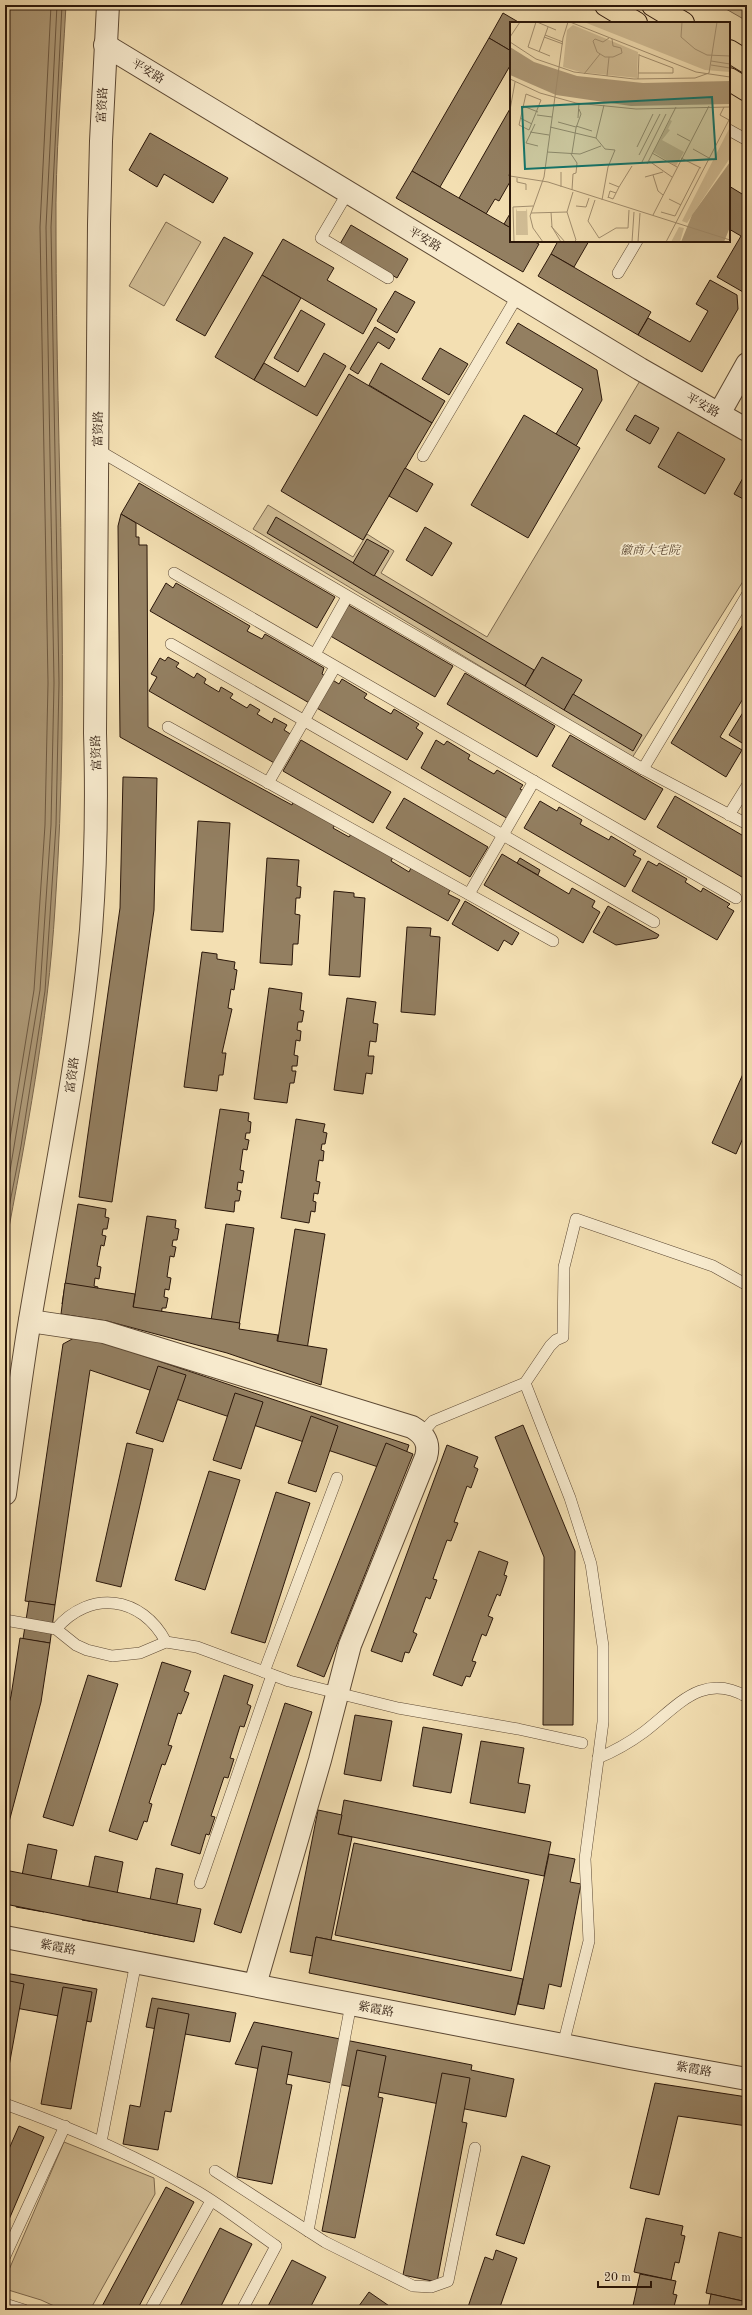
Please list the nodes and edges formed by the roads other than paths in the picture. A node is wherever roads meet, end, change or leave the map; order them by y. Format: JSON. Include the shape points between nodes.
{"nodes":[{"id":1,"x":108,"y":5,"type":"edge"},
{"id":2,"x":606,"y":5,"type":"edge"},
{"id":3,"x":653,"y":5,"type":"edge"},
{"id":4,"x":634,"y":22,"type":"edge"},
{"id":5,"x":681,"y":22,"type":"edge"},
{"id":6,"x":105,"y":45,"type":"junction"},
{"id":7,"x":730,"y":52,"type":"edge"},
{"id":8,"x":747,"y":62,"type":"edge"},
{"id":9,"x":730,"y":80,"type":"edge"},
{"id":10,"x":747,"y":90,"type":"edge"},
{"id":11,"x":730,"y":131,"type":"edge"},
{"id":12,"x":747,"y":140,"type":"edge"},
{"id":13,"x":348,"y":192,"type":"junction"},
{"id":14,"x":636,"y":242,"type":"edge"},
{"id":15,"x":618,"y":273,"type":"dead end"},
{"id":16,"x":388,"y":278,"type":"dead end"},
{"id":17,"x":518,"y":295,"type":"junction"},
{"id":18,"x":747,"y":364,"type":"edge"},
{"id":19,"x":719,"y":414,"type":"junction"},
{"id":20,"x":747,"y":430,"type":"edge"},
{"id":21,"x":98,"y":450,"type":"junction"},
{"id":22,"x":424,"y":456,"type":"dead end"},
{"id":23,"x":174,"y":573,"type":"dead end"},
{"id":24,"x":747,"y":595,"type":"edge"},
{"id":25,"x":347,"y":597,"type":"junction"},
{"id":26,"x":171,"y":644,"type":"dead end"},
{"id":27,"x":314,"y":654,"type":"junction"},
{"id":28,"x":335,"y":667,"type":"junction"},
{"id":29,"x":304,"y":721,"type":"junction"},
{"id":30,"x":168,"y":727,"type":"dead end"},
{"id":31,"x":642,"y":769,"type":"junction"},
{"id":32,"x":534,"y":781,"type":"junction"},
{"id":33,"x":268,"y":783,"type":"junction"},
{"id":34,"x":747,"y":786,"type":"edge"},
{"id":35,"x":729,"y":815,"type":"junction"},
{"id":36,"x":747,"y":824,"type":"edge"},
{"id":37,"x":503,"y":835,"type":"junction"},
{"id":38,"x":469,"y":894,"type":"junction"},
{"id":39,"x":736,"y":898,"type":"dead end"},
{"id":40,"x":654,"y":922,"type":"dead end"},
{"id":41,"x":553,"y":941,"type":"dead end"},
{"id":42,"x":747,"y":1285,"type":"edge"},
{"id":43,"x":30,"y":1321,"type":"junction"},
{"id":44,"x":525,"y":1383,"type":"junction"},
{"id":45,"x":422,"y":1433,"type":"junction"},
{"id":46,"x":337,"y":1478,"type":"dead end"},
{"id":47,"x":5,"y":1494,"type":"edge"},
{"id":48,"x":5,"y":1620,"type":"edge"},
{"id":49,"x":56,"y":1629,"type":"junction"},
{"id":50,"x":166,"y":1642,"type":"junction"},
{"id":51,"x":268,"y":1673,"type":"junction"},
{"id":52,"x":338,"y":1693,"type":"junction"},
{"id":53,"x":747,"y":1697,"type":"edge"},
{"id":54,"x":582,"y":1743,"type":"dead end"},
{"id":55,"x":598,"y":1758,"type":"junction"},
{"id":56,"x":200,"y":1883,"type":"dead end"},
{"id":57,"x":5,"y":1937,"type":"edge"},
{"id":58,"x":136,"y":1962,"type":"junction"},
{"id":59,"x":255,"y":1985,"type":"junction"},
{"id":60,"x":351,"y":2004,"type":"junction"},
{"id":61,"x":563,"y":2045,"type":"junction"},
{"id":62,"x":747,"y":2079,"type":"edge"},
{"id":63,"x":5,"y":2104,"type":"edge"},
{"id":64,"x":66,"y":2126,"type":"junction"},
{"id":65,"x":101,"y":2142,"type":"junction"},
{"id":66,"x":475,"y":2148,"type":"dead end"},
{"id":67,"x":216,"y":2171,"type":"dead end"},
{"id":68,"x":211,"y":2201,"type":"junction"},
{"id":69,"x":308,"y":2231,"type":"junction"},
{"id":70,"x":5,"y":2256,"type":"edge"},
{"id":71,"x":5,"y":2304,"type":"edge"},
{"id":72,"x":24,"y":2310,"type":"edge"},
{"id":73,"x":150,"y":2310,"type":"edge"},
{"id":74,"x":242,"y":2310,"type":"edge"}],
"edges":[{"from":1,"to":6,"type":"street","name":"富资路"},
{"from":2,"to":4,"type":"highway"},
{"from":3,"to":5,"type":"highway"},
{"from":6,"to":13,"type":"street","name":"平安路"},
{"from":6,"to":21,"type":"street","name":"富资路","via":[[99,216]]},
{"from":7,"to":8,"type":"highway"},
{"from":9,"to":10,"type":"highway"},
{"from":11,"to":12,"type":"lane"},
{"from":13,"to":16,"type":"lane","via":[[321,238]]},
{"from":13,"to":17,"type":"street","name":"平安路"},
{"from":14,"to":15,"type":"lane"},
{"from":17,"to":19,"type":"street","name":"平安路"},
{"from":17,"to":22,"type":"lane"},
{"from":18,"to":19,"type":"street"},
{"from":19,"to":20,"type":"street","name":"平安路"},
{"from":21,"to":25,"type":"lane"},
{"from":21,"to":43,"type":"street","name":"富资路","via":[[96,832],[92,917],[66,1118]]},
{"from":23,"to":27,"type":"lane"},
{"from":24,"to":31,"type":"lane"},
{"from":25,"to":27,"type":"lane"},
{"from":25,"to":31,"type":"lane"},
{"from":26,"to":29,"type":"lane"},
{"from":27,"to":28,"type":"lane"},
{"from":28,"to":29,"type":"lane"},
{"from":28,"to":32,"type":"lane"},
{"from":29,"to":33,"type":"lane"},
{"from":29,"to":37,"type":"lane"},
{"from":30,"to":33,"type":"lane"},
{"from":31,"to":35,"type":"lane"},
{"from":32,"to":37,"type":"lane"},
{"from":32,"to":39,"type":"lane"},
{"from":33,"to":38,"type":"lane"},
{"from":34,"to":35,"type":"lane"},
{"from":35,"to":36,"type":"lane"},
{"from":37,"to":38,"type":"lane"},
{"from":37,"to":40,"type":"lane"},
{"from":38,"to":41,"type":"lane"},
{"from":42,"to":44,"type":"lane","via":[[713,1266],[576,1219],[564,1267],[563,1337],[550,1346]]},
{"from":43,"to":45,"type":"street","via":[[104,1332],[412,1427]]},
{"from":43,"to":47,"type":"street","name":"富资路"},
{"from":44,"to":45,"type":"lane","via":[[433,1421]]},
{"from":44,"to":55,"type":"lane","via":[[570,1498],[591,1564],[603,1646],[603,1722]]},
{"from":45,"to":52,"type":"street","via":[[428,1450],[426,1457],[350,1645]]},
{"from":46,"to":51,"type":"lane"},
{"from":48,"to":49,"type":"lane"},
{"from":49,"to":50,"type":"lane","via":[[70,1641],[87,1650],[112,1656],[140,1654]]},
{"from":49,"to":50,"type":"lane","via":[[74,1612],[91,1605],[122,1604],[144,1615],[161,1632]]},
{"from":50,"to":51,"type":"lane","via":[[197,1647]]},
{"from":51,"to":52,"type":"lane"},
{"from":51,"to":56,"type":"lane"},
{"from":52,"to":54,"type":"lane","via":[[398,1708]]},
{"from":52,"to":59,"type":"street"},
{"from":53,"to":55,"type":"lane","via":[[732,1688],[710,1688],[693,1692],[622,1748]]},
{"from":55,"to":61,"type":"lane","via":[[585,1859],[589,1942]]},
{"from":57,"to":58,"type":"street","name":"紫霞路"},
{"from":58,"to":59,"type":"street","name":"紫霞路"},
{"from":58,"to":65,"type":"lane"},
{"from":59,"to":60,"type":"street","name":"紫霞路"},
{"from":60,"to":61,"type":"street","name":"紫霞路"},
{"from":60,"to":69,"type":"lane"},
{"from":61,"to":62,"type":"street","name":"紫霞路"},
{"from":63,"to":64,"type":"lane"},
{"from":64,"to":65,"type":"lane"},
{"from":64,"to":70,"type":"lane"},
{"from":65,"to":68,"type":"lane"},
{"from":66,"to":69,"type":"lane","via":[[448,2281],[440,2285],[413,2286],[324,2242]]},
{"from":67,"to":69,"type":"lane"},
{"from":68,"to":73,"type":"lane"},
{"from":68,"to":74,"type":"lane","via":[[276,2246]]},
{"from":71,"to":72,"type":"lane"}]}
